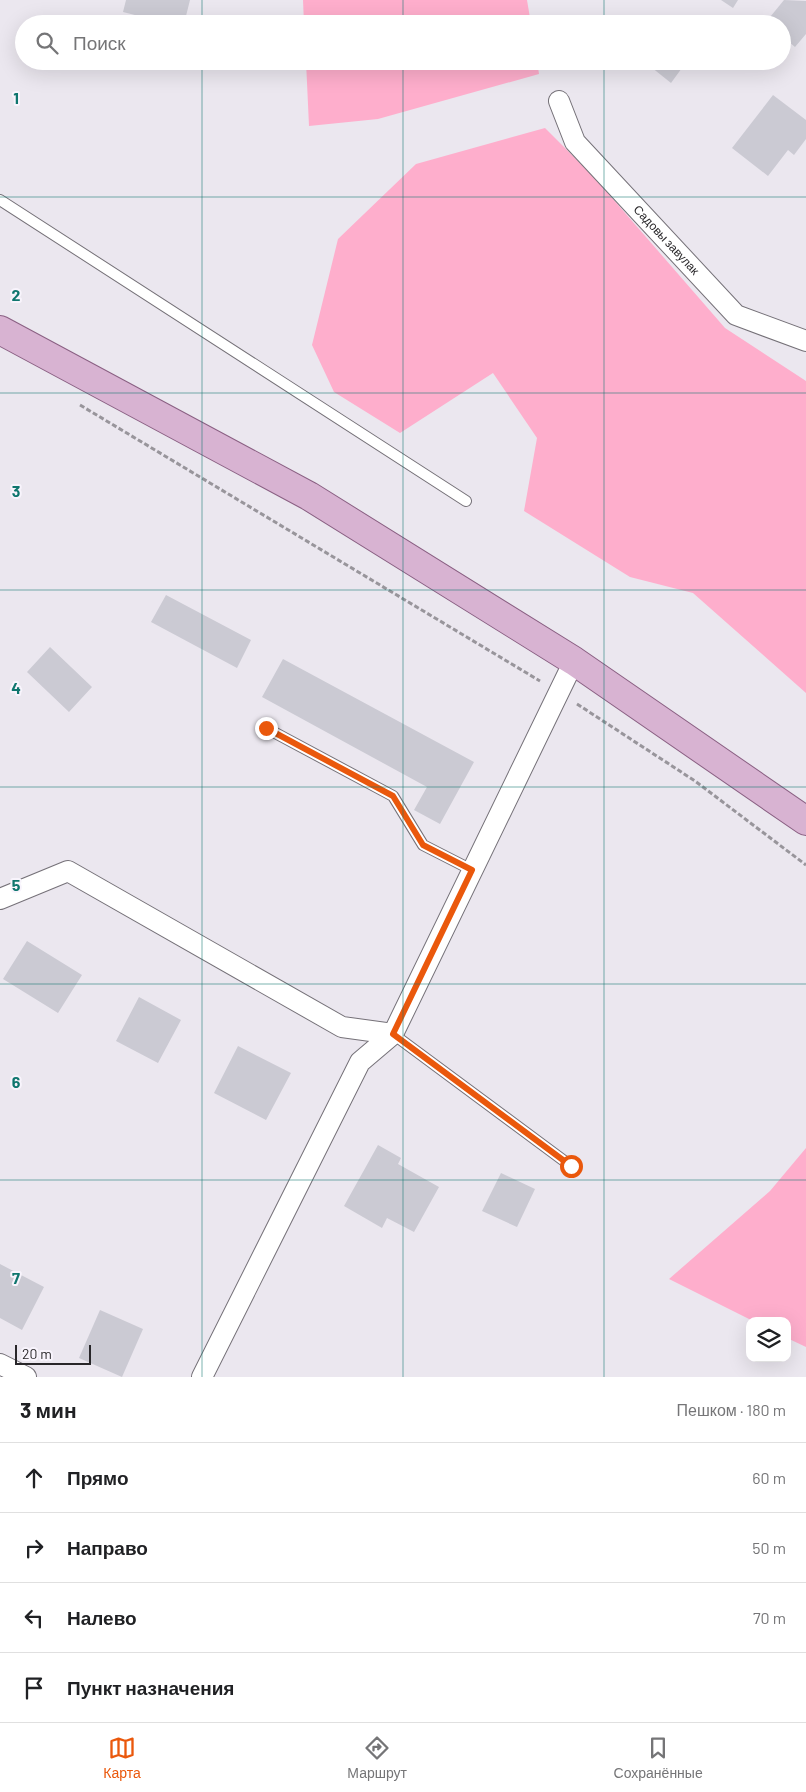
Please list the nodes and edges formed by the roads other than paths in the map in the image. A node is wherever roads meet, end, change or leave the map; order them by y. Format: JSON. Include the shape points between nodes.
{"nodes":[{"id":1,"x":559,"y":101,"type":"dead end"},
{"id":2,"x":0,"y":200,"type":"edge"},
{"id":3,"x":0,"y":330,"type":"edge"},
{"id":4,"x":806,"y":341,"type":"edge"},
{"id":5,"x":466,"y":501,"type":"dead end"},
{"id":6,"x":574,"y":660,"type":"junction"},
{"id":7,"x":266,"y":728,"type":"dead end"},
{"id":8,"x":806,"y":820,"type":"edge"},
{"id":9,"x":472,"y":870,"type":"junction"},
{"id":10,"x":0,"y":899,"type":"edge"},
{"id":11,"x":393,"y":1034,"type":"junction"},
{"id":12,"x":571,"y":1166,"type":"dead end"},
{"id":13,"x":0,"y":1364,"type":"edge"},
{"id":14,"x":26,"y":1377,"type":"edge"},
{"id":15,"x":202,"y":1377,"type":"edge"}],
"edges":[{"from":1,"to":4,"type":"street","name":"Садовы завулак","via":[[575,142],[736,315]]},
{"from":2,"to":5,"type":"lane"},
{"from":3,"to":6,"type":"main road","via":[[309,496]]},
{"from":6,"to":8,"type":"main road"},
{"from":6,"to":9,"type":"street"},
{"from":7,"to":9,"type":"lane","via":[[393,796],[423,845]]},
{"from":9,"to":11,"type":"street"},
{"from":10,"to":11,"type":"street","via":[[68,871],[342,1027]]},
{"from":11,"to":12,"type":"lane"},
{"from":11,"to":15,"type":"street","via":[[360,1062]]},
{"from":13,"to":14,"type":"street"}]}
